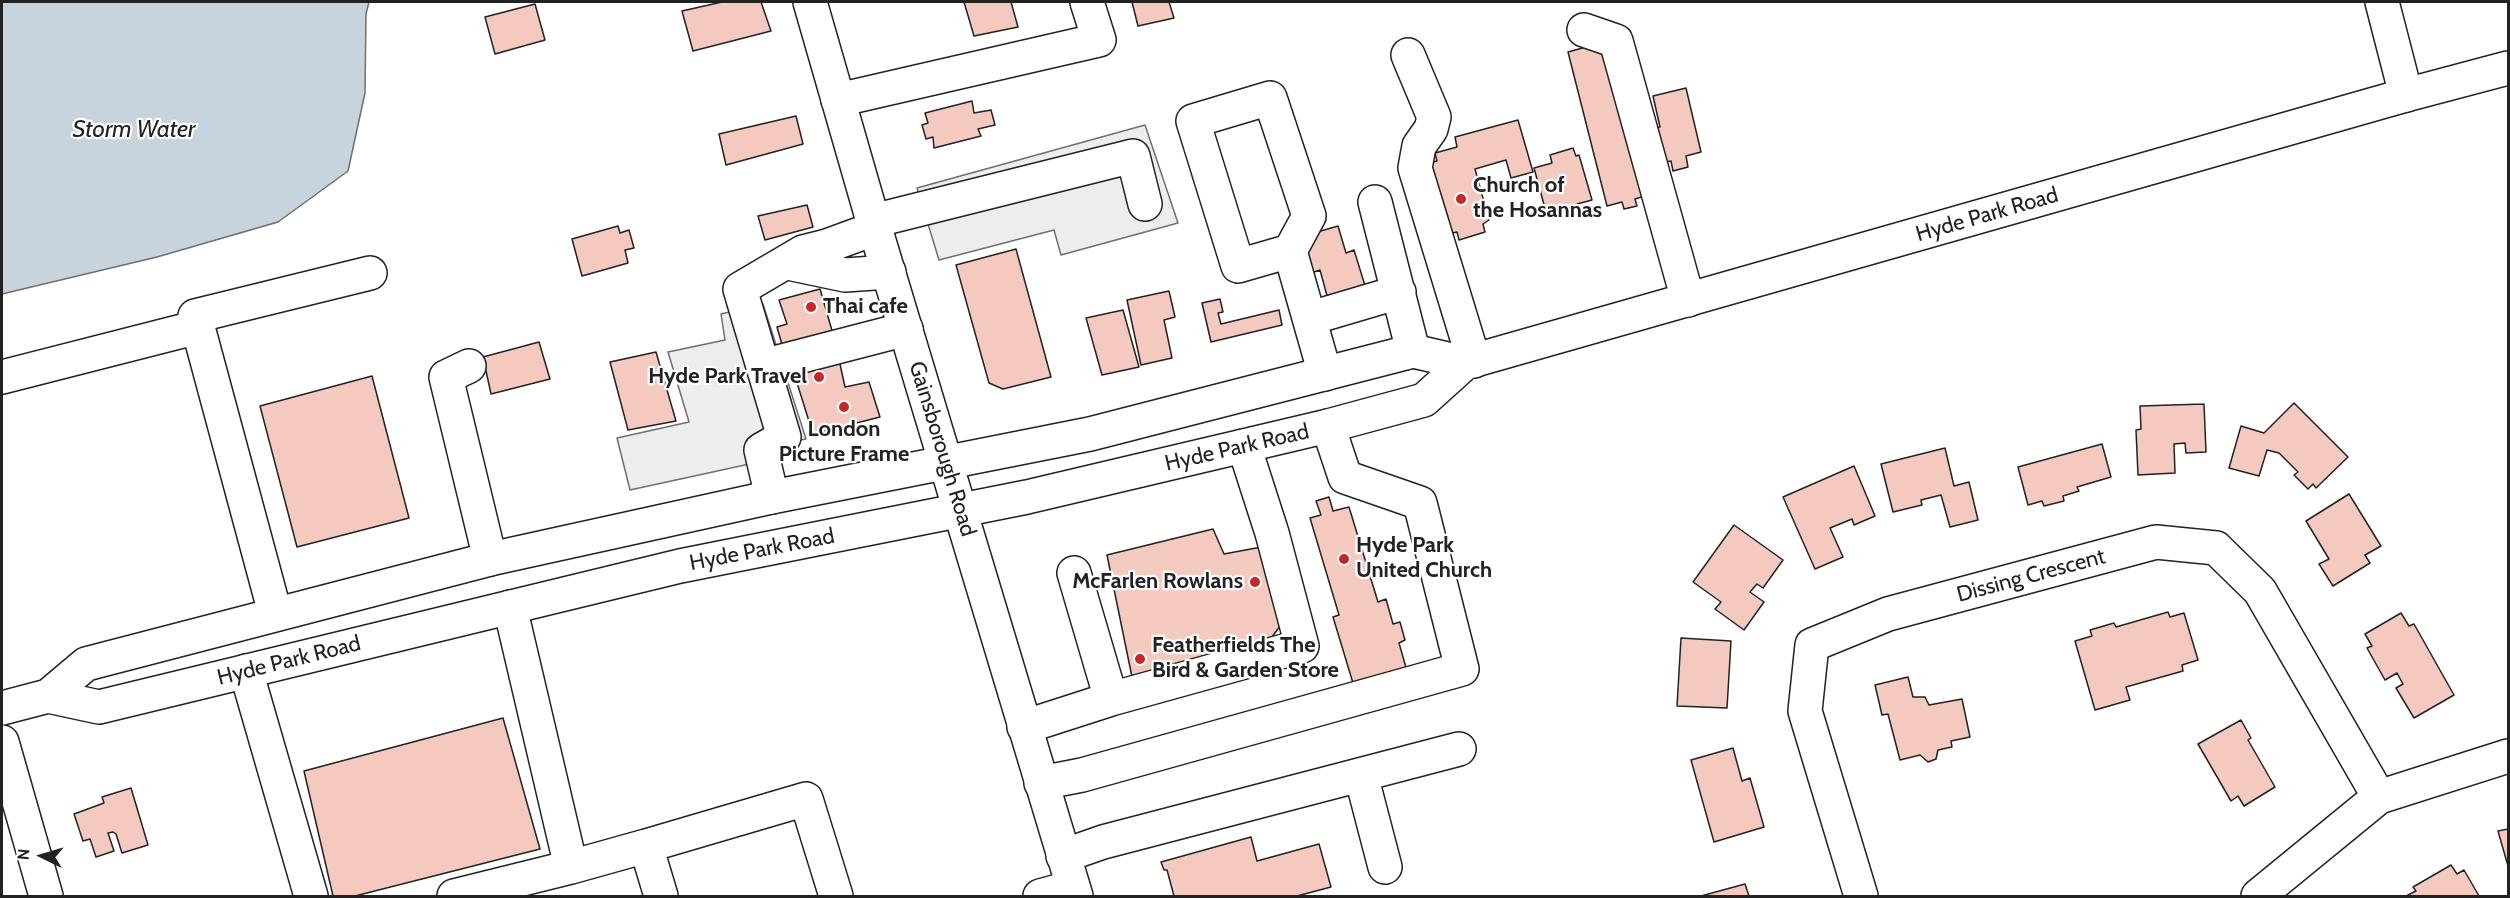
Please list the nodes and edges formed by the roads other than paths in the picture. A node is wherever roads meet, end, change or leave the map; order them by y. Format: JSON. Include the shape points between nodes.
{"nodes":[{"id":1,"x":810,"y":2,"type":"edge"},
{"id":2,"x":1088,"y":2,"type":"edge"},
{"id":3,"x":2382,"y":2,"type":"edge"},
{"id":4,"x":1584,"y":30,"type":"dead end"},
{"id":5,"x":1408,"y":55,"type":"dead end"},
{"id":6,"x":2508,"y":68,"type":"edge"},
{"id":7,"x":2406,"y":95,"type":"junction"},
{"id":8,"x":838,"y":100,"type":"junction"},
{"id":9,"x":1375,"y":202,"type":"dead end"},
{"id":10,"x":1145,"y":204,"type":"dead end"},
{"id":11,"x":875,"y":224,"type":"junction"},
{"id":12,"x":1290,"y":251,"type":"junction"},
{"id":13,"x":788,"y":263,"type":"junction"},
{"id":14,"x":889,"y":272,"type":"junction"},
{"id":15,"x":370,"y":273,"type":"dead end"},
{"id":16,"x":1399,"y":292,"type":"junction"},
{"id":17,"x":1688,"y":300,"type":"junction"},
{"id":18,"x":1311,"y":318,"type":"junction"},
{"id":19,"x":198,"y":327,"type":"junction"},
{"id":20,"x":906,"y":329,"type":"junction"},
{"id":21,"x":1413,"y":351,"type":"junction"},
{"id":22,"x":1470,"y":362,"type":"junction"},
{"id":23,"x":469,"y":366,"type":"dead end"},
{"id":24,"x":763,"y":366,"type":"junction"},
{"id":25,"x":1325,"y":374,"type":"junction"},
{"id":26,"x":2,"y":376,"type":"edge"},
{"id":27,"x":1328,"y":426,"type":"junction"},
{"id":28,"x":1244,"y":446,"type":"junction"},
{"id":29,"x":947,"y":464,"type":"junction"},
{"id":30,"x":772,"y":497,"type":"junction"},
{"id":31,"x":960,"y":510,"type":"junction"},
{"id":32,"x":490,"y":559,"type":"junction"},
{"id":33,"x":1074,"y":573,"type":"dead end"},
{"id":34,"x":510,"y":607,"type":"junction"},
{"id":35,"x":275,"y":614,"type":"junction"},
{"id":36,"x":246,"y":671,"type":"junction"},
{"id":37,"x":48,"y":696,"type":"junction"},
{"id":38,"x":1111,"y":699,"type":"junction"},
{"id":39,"x":2,"y":708,"type":"edge"},
{"id":40,"x":1024,"y":727,"type":"junction"},
{"id":41,"x":2,"y":742,"type":"edge"},
{"id":42,"x":1459,"y":749,"type":"dead end"},
{"id":43,"x":2508,"y":756,"type":"edge"},
{"id":44,"x":1361,"y":775,"type":"junction"},
{"id":45,"x":1041,"y":783,"type":"junction"},
{"id":46,"x":2379,"y":797,"type":"junction"},
{"id":47,"x":646,"y":846,"type":"junction"},
{"id":48,"x":1063,"y":856,"type":"junction"},
{"id":49,"x":571,"y":867,"type":"junction"},
{"id":50,"x":1385,"y":867,"type":"dead end"},
{"id":51,"x":1074,"y":892,"type":"edge"},
{"id":52,"x":46,"y":897,"type":"edge"},
{"id":53,"x":310,"y":897,"type":"edge"},
{"id":54,"x":454,"y":897,"type":"edge"},
{"id":55,"x":661,"y":897,"type":"edge"},
{"id":56,"x":836,"y":897,"type":"edge"},
{"id":57,"x":1040,"y":897,"type":"edge"},
{"id":58,"x":1861,"y":897,"type":"edge"},
{"id":59,"x":2258,"y":897,"type":"edge"}],
"edges":[{"from":1,"to":8,"type":"main road","name":"Gainsborough Road"},
{"from":2,"to":8,"type":"main road","via":[[1099,40]]},
{"from":3,"to":7,"type":"main road"},
{"from":4,"to":17,"type":"main road","via":[[1616,41]]},
{"from":5,"to":22,"type":"main road","via":[[1434,117],[1419,146],[1415,168]]},
{"from":6,"to":7,"type":"main road","name":"Hyde Park Road"},
{"from":7,"to":17,"type":"main road","name":"Hyde Park Road"},
{"from":8,"to":11,"type":"main road","name":"Gainsborough Road"},
{"from":9,"to":16,"type":"main road"},
{"from":10,"to":11,"type":"main road","via":[[1133,156]]},
{"from":11,"to":13,"type":"main road","via":[[804,252]]},
{"from":11,"to":14,"type":"main road","name":"Gainsborough Road"},
{"from":12,"to":12,"type":"main road","via":[[1238,267],[1193,121],[1270,98],[1308,216]]},
{"from":12,"to":18,"type":"main road"},
{"from":13,"to":14,"type":"main road","via":[[846,275]]},
{"from":13,"to":24,"type":"main road","via":[[740,289]]},
{"from":14,"to":20,"type":"main road","name":"Gainsborough Road"},
{"from":15,"to":19,"type":"main road","via":[[195,316]]},
{"from":16,"to":18,"type":"main road"},
{"from":16,"to":21,"type":"main road"},
{"from":17,"to":22,"type":"main road","name":"Hyde Park Road"},
{"from":18,"to":25,"type":"main road"},
{"from":19,"to":26,"type":"main road"},
{"from":19,"to":35,"type":"main road"},
{"from":20,"to":24,"type":"main road"},
{"from":20,"to":29,"type":"main road","name":"Gainsborough Road"},
{"from":21,"to":22,"type":"main road","name":"Hyde Park Road"},
{"from":21,"to":25,"type":"main road","name":"Hyde Park Road"},
{"from":22,"to":27,"type":"main road","name":"Hyde Park Road","via":[[1424,400]]},
{"from":23,"to":32,"type":"main road","via":[[446,377]]},
{"from":24,"to":30,"type":"main road","via":[[784,437],[760,450]]},
{"from":25,"to":29,"type":"main road","name":"Hyde Park Road","via":[[1090,434]]},
{"from":27,"to":28,"type":"main road","name":"Hyde Park Road"},
{"from":27,"to":45,"type":"main road","via":[[1345,477],[1420,503],[1462,669],[1083,775]]},
{"from":28,"to":31,"type":"main road","name":"Hyde Park Road"},
{"from":28,"to":38,"type":"main road","via":[[1302,646]]},
{"from":29,"to":30,"type":"main road","name":"Hyde Park Road"},
{"from":29,"to":31,"type":"main road","name":"Gainsborough Road"},
{"from":30,"to":32,"type":"main road","name":"Hyde Park Road"},
{"from":31,"to":34,"type":"main road","name":"Hyde Park Road","via":[[680,566]]},
{"from":31,"to":40,"type":"main road","name":"Gainsborough Road"},
{"from":32,"to":35,"type":"main road","name":"Hyde Park Road"},
{"from":33,"to":38,"type":"main road"},
{"from":34,"to":36,"type":"main road","name":"Hyde Park Road"},
{"from":34,"to":49,"type":"main road"},
{"from":35,"to":37,"type":"main road","name":"Hyde Park Road","via":[[86,664]]},
{"from":36,"to":37,"type":"main road","name":"Hyde Park Road","via":[[99,707]]},
{"from":36,"to":53,"type":"main road"},
{"from":37,"to":39,"type":"main road","name":"Hyde Park Road"},
{"from":38,"to":40,"type":"main road"},
{"from":40,"to":45,"type":"main road","name":"Gainsborough Road"},
{"from":41,"to":52,"type":"main road"},
{"from":42,"to":44,"type":"main road"},
{"from":43,"to":46,"type":"main road"},
{"from":44,"to":48,"type":"main road","via":[[1103,842]]},
{"from":44,"to":50,"type":"main road"},
{"from":45,"to":48,"type":"main road","name":"Gainsborough Road"},
{"from":46,"to":58,"type":"main road","name":"Dissing Crescent","via":[[2260,591],[2216,548],[2156,542],[1888,614],[1812,645],[1805,711]]},
{"from":46,"to":59,"type":"main road"},
{"from":47,"to":49,"type":"main road"},
{"from":47,"to":55,"type":"main road"},
{"from":47,"to":56,"type":"main road","via":[[806,799]]},
{"from":48,"to":51,"type":"main road","name":"Gainsborough Road"},
{"from":49,"to":54,"type":"main road"},
{"from":51,"to":57,"type":"main road"}]}
